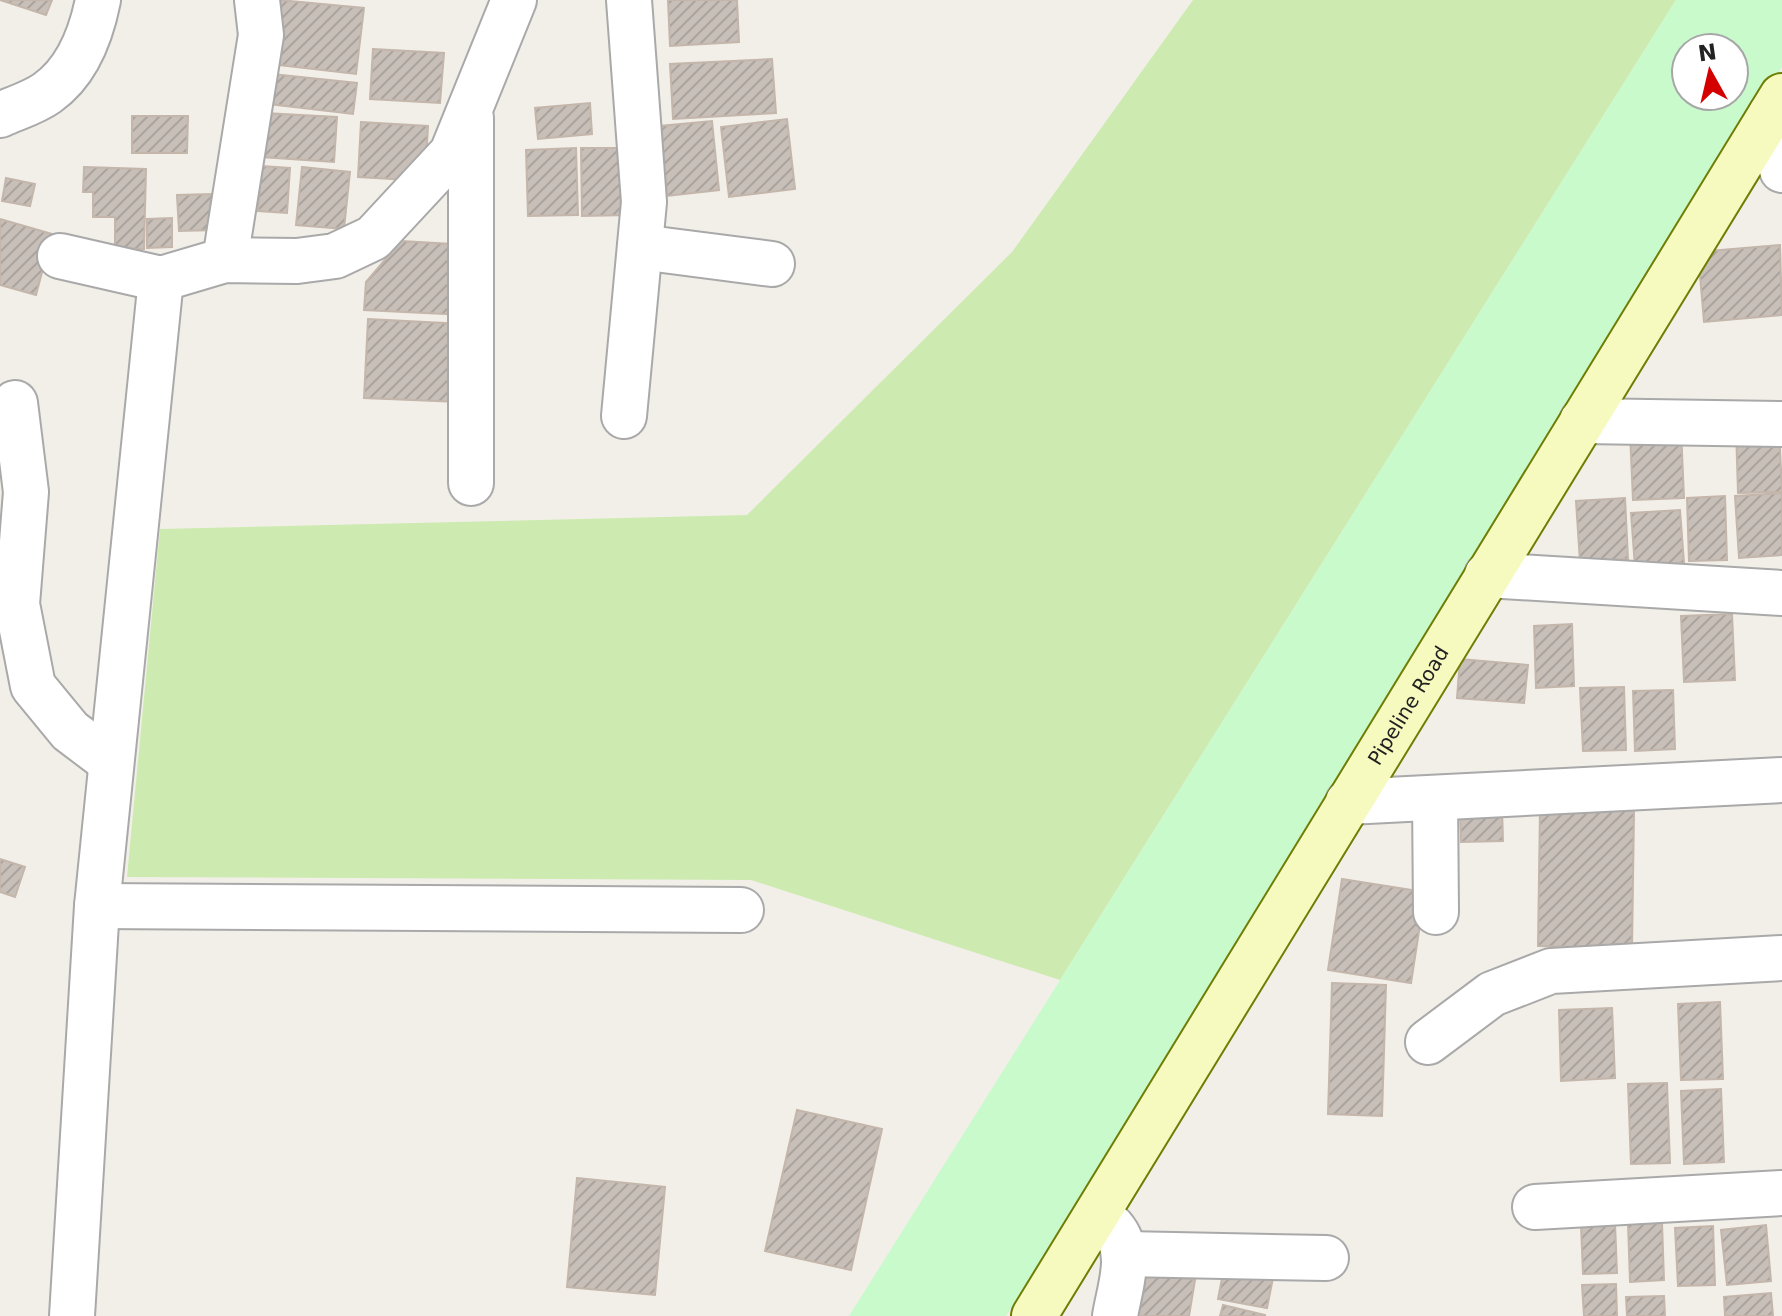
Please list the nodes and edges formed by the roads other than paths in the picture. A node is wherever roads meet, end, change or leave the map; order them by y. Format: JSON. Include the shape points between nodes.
{"nodes":[{"id":1,"x":98,"y":0,"type":"edge"},
{"id":2,"x":257,"y":0,"type":"edge"},
{"id":3,"x":514,"y":0,"type":"edge"},
{"id":4,"x":629,"y":0,"type":"edge"},
{"id":5,"x":1776,"y":105,"type":"edge"},
{"id":6,"x":471,"y":107,"type":"junction"},
{"id":7,"x":0,"y":115,"type":"edge"},
{"id":8,"x":1782,"y":170,"type":"edge"},
{"id":9,"x":640,"y":247,"type":"junction"},
{"id":10,"x":60,"y":256,"type":"dead end"},
{"id":11,"x":225,"y":260,"type":"junction"},
{"id":12,"x":772,"y":264,"type":"dead end"},
{"id":13,"x":161,"y":279,"type":"junction"},
{"id":14,"x":15,"y":403,"type":"dead end"},
{"id":15,"x":624,"y":416,"type":"dead end"},
{"id":16,"x":1582,"y":421,"type":"junction"},
{"id":17,"x":1782,"y":424,"type":"edge"},
{"id":18,"x":471,"y":483,"type":"dead end"},
{"id":19,"x":1487,"y":575,"type":"junction"},
{"id":20,"x":1782,"y":593,"type":"edge"},
{"id":21,"x":111,"y":762,"type":"junction"},
{"id":22,"x":1782,"y":780,"type":"edge"},
{"id":23,"x":1435,"y":798,"type":"junction"},
{"id":24,"x":1348,"y":802,"type":"junction"},
{"id":25,"x":97,"y":906,"type":"junction"},
{"id":26,"x":741,"y":910,"type":"dead end"},
{"id":27,"x":1436,"y":912,"type":"dead end"},
{"id":28,"x":1782,"y":958,"type":"edge"},
{"id":29,"x":1428,"y":1042,"type":"dead end"},
{"id":30,"x":1782,"y":1193,"type":"edge"},
{"id":31,"x":1535,"y":1207,"type":"dead end"},
{"id":32,"x":1097,"y":1210,"type":"junction"},
{"id":33,"x":1125,"y":1254,"type":"junction"},
{"id":34,"x":1326,"y":1258,"type":"dead end"},
{"id":35,"x":72,"y":1316,"type":"edge"},
{"id":36,"x":1034,"y":1316,"type":"edge"},
{"id":37,"x":1115,"y":1316,"type":"edge"}],
"edges":[{"from":1,"to":7,"type":"street","via":[[71,71],[45,94]]},
{"from":2,"to":11,"type":"street","via":[[261,35]]},
{"from":3,"to":6,"type":"street"},
{"from":4,"to":9,"type":"street","via":[[644,202]]},
{"from":5,"to":8,"type":"street"},
{"from":5,"to":16,"type":"street","name":"Pipeline Road"},
{"from":6,"to":11,"type":"street","via":[[452,153],[373,238],[335,256]]},
{"from":6,"to":18,"type":"street"},
{"from":9,"to":12,"type":"street"},
{"from":9,"to":15,"type":"street"},
{"from":10,"to":13,"type":"street"},
{"from":11,"to":13,"type":"street"},
{"from":13,"to":21,"type":"street"},
{"from":14,"to":21,"type":"street","via":[[26,492],[17,604],[33,686],[70,731]]},
{"from":16,"to":17,"type":"street"},
{"from":16,"to":19,"type":"street","name":"Pipeline Road"},
{"from":19,"to":20,"type":"street"},
{"from":19,"to":24,"type":"street","name":"Pipeline Road"},
{"from":21,"to":25,"type":"street"},
{"from":22,"to":23,"type":"street"},
{"from":23,"to":24,"type":"street"},
{"from":23,"to":27,"type":"street"},
{"from":24,"to":32,"type":"street","name":"Pipeline Road"},
{"from":25,"to":26,"type":"street"},
{"from":25,"to":35,"type":"street"},
{"from":28,"to":29,"type":"street","via":[[1551,971],[1492,994]]},
{"from":30,"to":31,"type":"street"},
{"from":32,"to":33,"type":"street","via":[[1117,1233]]},
{"from":32,"to":36,"type":"street","name":"Pipeline Road"},
{"from":33,"to":34,"type":"street"},
{"from":33,"to":37,"type":"street"}]}
